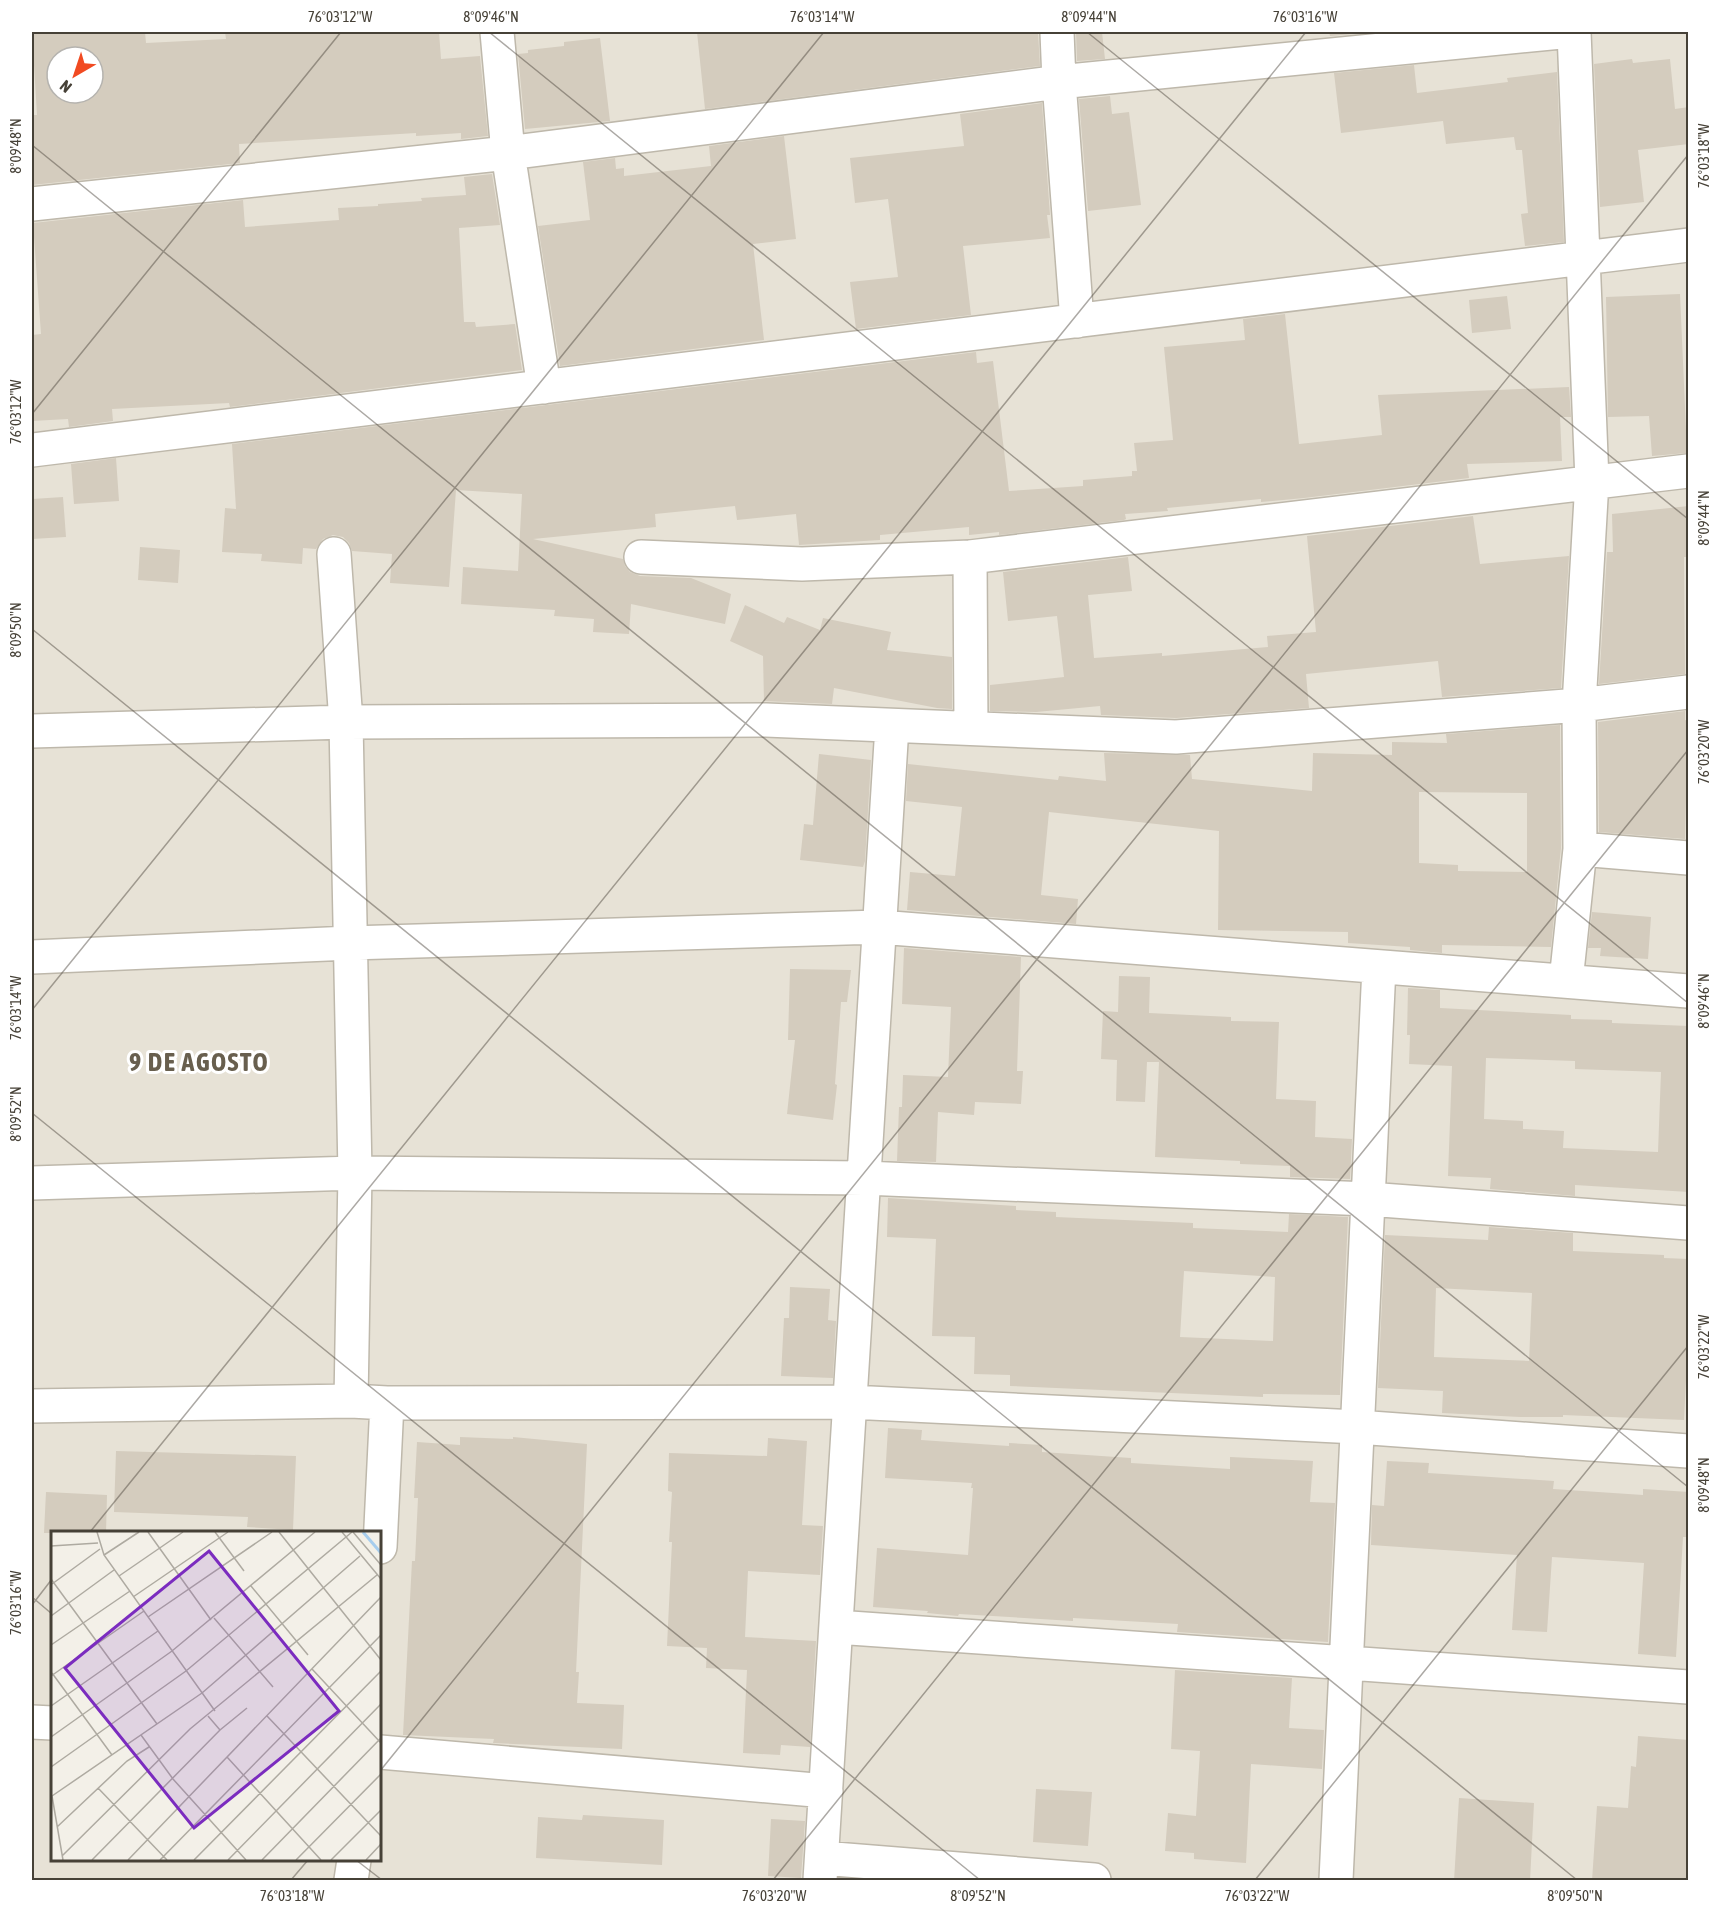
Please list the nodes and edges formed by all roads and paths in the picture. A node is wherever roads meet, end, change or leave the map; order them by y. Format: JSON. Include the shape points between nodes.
{"nodes":[{"id":1,"x":497,"y":32,"type":"edge"},
{"id":2,"x":1057,"y":32,"type":"edge"},
{"id":3,"x":1561,"y":32,"type":"edge"},
{"id":4,"x":1574,"y":32,"type":"edge"},
{"id":5,"x":1059,"y":82,"type":"junction"},
{"id":6,"x":508,"y":153,"type":"junction"},
{"id":7,"x":32,"y":204,"type":"edge"},
{"id":8,"x":1689,"y":245,"type":"edge"},
{"id":9,"x":1582,"y":259,"type":"junction"},
{"id":10,"x":1077,"y":321,"type":"junction"},
{"id":11,"x":544,"y":387,"type":"junction"},
{"id":12,"x":32,"y":450,"type":"edge"},
{"id":13,"x":1689,"y":471,"type":"edge"},
{"id":14,"x":1592,"y":481,"type":"junction"},
{"id":15,"x":334,"y":554,"type":"dead end"},
{"id":16,"x":641,"y":557,"type":"dead end"},
{"id":17,"x":970,"y":557,"type":"junction"},
{"id":18,"x":1689,"y":692,"type":"edge"},
{"id":19,"x":1579,"y":705,"type":"junction"},
{"id":20,"x":346,"y":722,"type":"junction"},
{"id":21,"x":892,"y":726,"type":"junction"},
{"id":22,"x":971,"y":728,"type":"junction"},
{"id":23,"x":32,"y":731,"type":"edge"},
{"id":24,"x":1580,"y":849,"type":"junction"},
{"id":25,"x":1689,"y":858,"type":"edge"},
{"id":26,"x":879,"y":927,"type":"junction"},
{"id":27,"x":350,"y":944,"type":"junction"},
{"id":28,"x":32,"y":957,"type":"edge"},
{"id":29,"x":1379,"y":967,"type":"junction"},
{"id":30,"x":1566,"y":981,"type":"junction"},
{"id":31,"x":1689,"y":991,"type":"edge"},
{"id":32,"x":356,"y":1173,"type":"junction"},
{"id":33,"x":864,"y":1178,"type":"junction"},
{"id":34,"x":32,"y":1183,"type":"edge"},
{"id":35,"x":1368,"y":1199,"type":"junction"},
{"id":36,"x":1689,"y":1223,"type":"edge"},
{"id":37,"x":351,"y":1401,"type":"junction"},
{"id":38,"x":850,"y":1402,"type":"junction"},
{"id":39,"x":387,"y":1403,"type":"junction"},
{"id":40,"x":32,"y":1406,"type":"edge"},
{"id":41,"x":1357,"y":1427,"type":"junction"},
{"id":42,"x":1689,"y":1451,"type":"edge"},
{"id":43,"x":381,"y":1531,"type":"edge"},
{"id":44,"x":836,"y":1627,"type":"junction"},
{"id":45,"x":1346,"y":1663,"type":"junction"},
{"id":46,"x":1689,"y":1687,"type":"edge"},
{"id":47,"x":32,"y":1722,"type":"edge"},
{"id":48,"x":51,"y":1723,"type":"edge"},
{"id":49,"x":381,"y":1752,"type":"edge"},
{"id":50,"x":826,"y":1791,"type":"junction"},
{"id":51,"x":354,"y":1861,"type":"edge"},
{"id":52,"x":821,"y":1869,"type":"edge"},
{"id":53,"x":351,"y":1881,"type":"edge"},
{"id":54,"x":1094,"y":1881,"type":"edge"},
{"id":55,"x":1336,"y":1881,"type":"edge"}],
"edges":[{"from":1,"to":6,"type":"street"},
{"from":2,"to":5,"type":"street"},
{"from":3,"to":5,"type":"street"},
{"from":4,"to":9,"type":"street"},
{"from":5,"to":6,"type":"street"},
{"from":5,"to":10,"type":"street"},
{"from":6,"to":7,"type":"street"},
{"from":6,"to":11,"type":"street"},
{"from":8,"to":9,"type":"street"},
{"from":9,"to":10,"type":"street"},
{"from":9,"to":14,"type":"street"},
{"from":10,"to":11,"type":"street"},
{"from":11,"to":12,"type":"street"},
{"from":13,"to":14,"type":"street"},
{"from":14,"to":17,"type":"street"},
{"from":14,"to":19,"type":"street"},
{"from":15,"to":20,"type":"street"},
{"from":16,"to":17,"type":"street","via":[[802,564]]},
{"from":17,"to":22,"type":"street"},
{"from":18,"to":19,"type":"street"},
{"from":19,"to":22,"type":"street","via":[[1176,736]]},
{"from":19,"to":24,"type":"street"},
{"from":20,"to":21,"type":"street","via":[[766,720]]},
{"from":20,"to":23,"type":"street"},
{"from":20,"to":27,"type":"street"},
{"from":21,"to":22,"type":"street"},
{"from":21,"to":26,"type":"street"},
{"from":24,"to":25,"type":"street"},
{"from":24,"to":30,"type":"street"},
{"from":26,"to":27,"type":"street"},
{"from":26,"to":29,"type":"street"},
{"from":26,"to":33,"type":"street"},
{"from":27,"to":28,"type":"street"},
{"from":27,"to":32,"type":"street"},
{"from":29,"to":30,"type":"street"},
{"from":29,"to":35,"type":"street"},
{"from":30,"to":31,"type":"street"},
{"from":32,"to":33,"type":"street"},
{"from":32,"to":34,"type":"street"},
{"from":32,"to":37,"type":"street"},
{"from":33,"to":35,"type":"street"},
{"from":33,"to":38,"type":"street"},
{"from":35,"to":36,"type":"street"},
{"from":35,"to":41,"type":"street"},
{"from":37,"to":39,"type":"street"},
{"from":37,"to":40,"type":"street"},
{"from":38,"to":39,"type":"street"},
{"from":38,"to":41,"type":"street"},
{"from":38,"to":44,"type":"street"},
{"from":39,"to":43,"type":"street"},
{"from":41,"to":42,"type":"street"},
{"from":41,"to":45,"type":"street"},
{"from":44,"to":45,"type":"street"},
{"from":44,"to":50,"type":"street"},
{"from":45,"to":46,"type":"street"},
{"from":45,"to":55,"type":"street"},
{"from":47,"to":48,"type":"street"},
{"from":49,"to":50,"type":"street"},
{"from":50,"to":52,"type":"street"},
{"from":51,"to":53,"type":"street"},
{"from":52,"to":54,"type":"street"}]}
